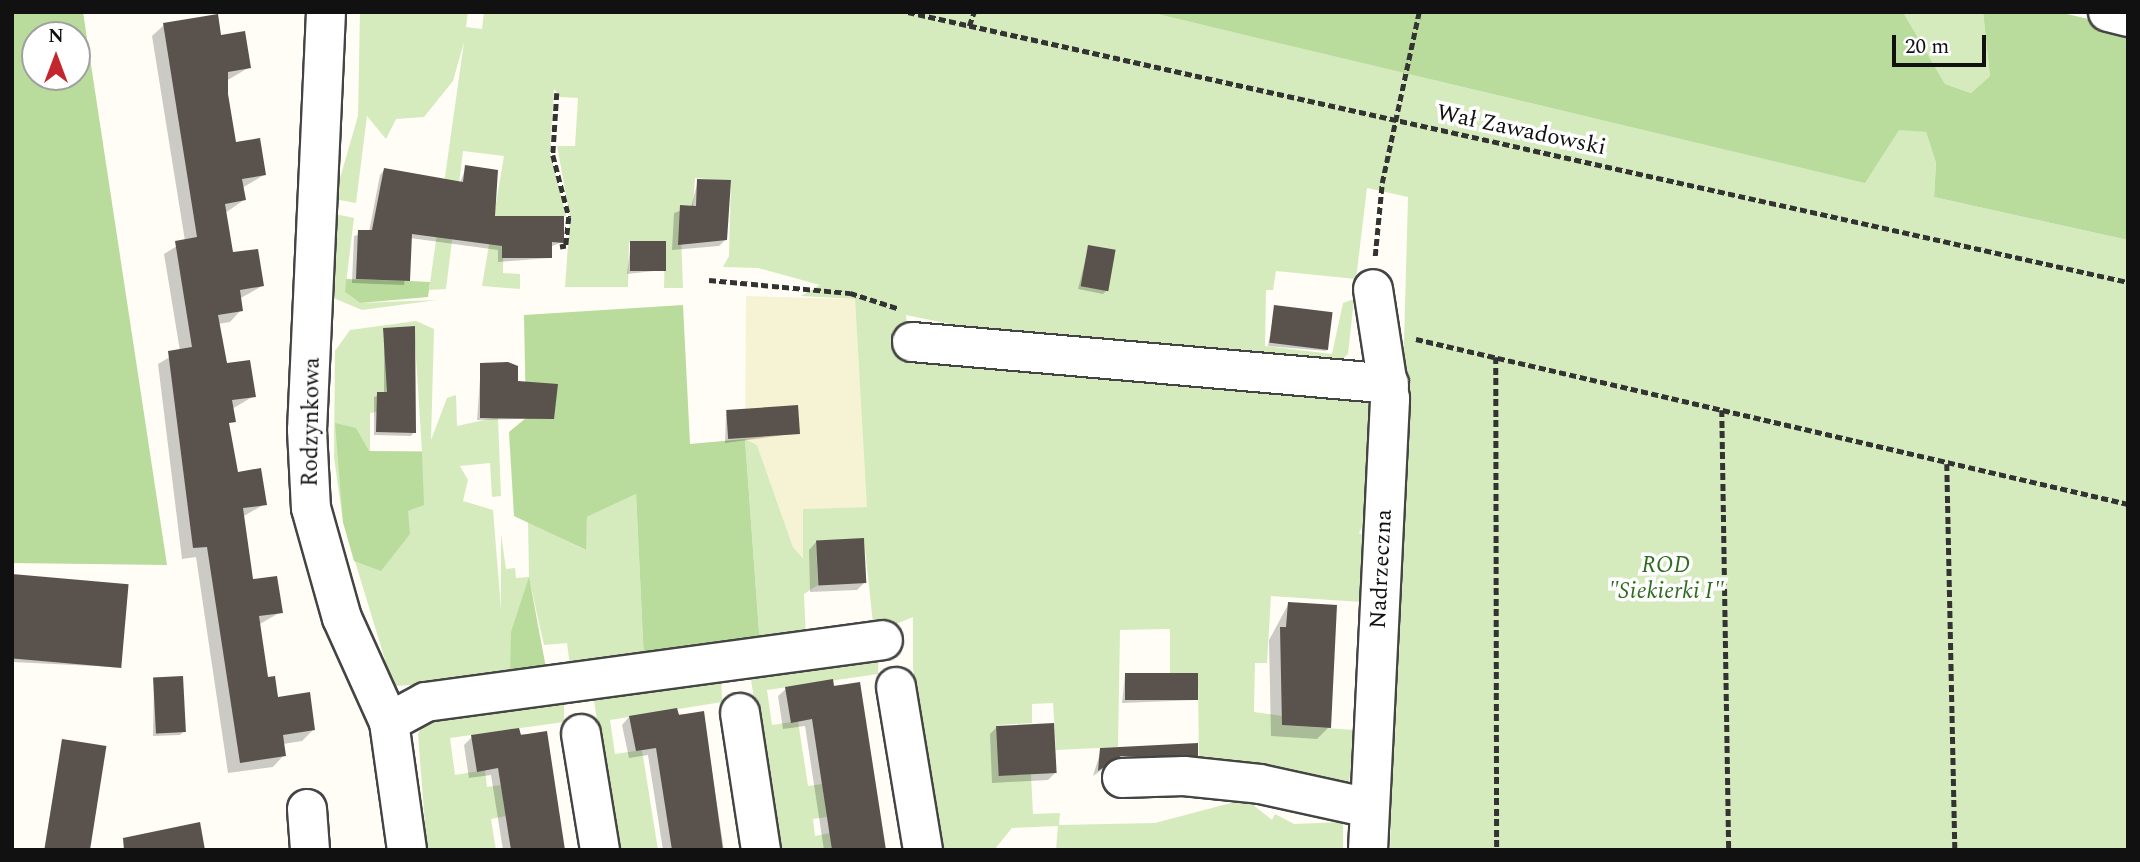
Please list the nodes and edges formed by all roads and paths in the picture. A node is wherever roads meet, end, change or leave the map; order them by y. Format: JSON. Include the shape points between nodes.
{"nodes":[{"id":1,"x":326,"y":12,"type":"edge"},
{"id":2,"x":908,"y":12,"type":"edge"},
{"id":3,"x":974,"y":12,"type":"edge"},
{"id":4,"x":1419,"y":12,"type":"edge"},
{"id":5,"x":2108,"y":12,"type":"edge"},
{"id":6,"x":2128,"y":17,"type":"edge"},
{"id":7,"x":969,"y":26,"type":"junction"},
{"id":8,"x":557,"y":93,"type":"dead end"},
{"id":9,"x":1396,"y":122,"type":"junction"},
{"id":10,"x":559,"y":247,"type":"dead end"},
{"id":11,"x":709,"y":280,"type":"dead end"},
{"id":12,"x":2128,"y":282,"type":"edge"},
{"id":13,"x":1373,"y":289,"type":"joint"},
{"id":14,"x":1401,"y":336,"type":"dead end"},
{"id":15,"x":912,"y":342,"type":"joint"},
{"id":16,"x":1496,"y":357,"type":"junction"},
{"id":17,"x":1390,"y":384,"type":"junction"},
{"id":18,"x":1722,"y":410,"type":"junction"},
{"id":19,"x":1947,"y":464,"type":"junction"},
{"id":20,"x":2128,"y":504,"type":"edge"},
{"id":21,"x":883,"y":640,"type":"dead end"},
{"id":22,"x":896,"y":687,"type":"dead end"},
{"id":23,"x":740,"y":713,"type":"dead end"},
{"id":24,"x":389,"y":722,"type":"junction"},
{"id":25,"x":582,"y":734,"type":"dead end"},
{"id":26,"x":1122,"y":778,"type":"dead end"},
{"id":27,"x":1369,"y":808,"type":"junction"},
{"id":28,"x":307,"y":809,"type":"dead end"},
{"id":29,"x":310,"y":850,"type":"edge"},
{"id":30,"x":407,"y":850,"type":"edge"},
{"id":31,"x":600,"y":850,"type":"edge"},
{"id":32,"x":761,"y":850,"type":"edge"},
{"id":33,"x":923,"y":850,"type":"edge"},
{"id":34,"x":1368,"y":850,"type":"edge"},
{"id":35,"x":1497,"y":850,"type":"edge"},
{"id":36,"x":1729,"y":850,"type":"edge"},
{"id":37,"x":1955,"y":850,"type":"edge"}],
"edges":[{"from":1,"to":24,"type":"street","name":"Rodzynkowa","via":[[307,430],[311,508],[342,618]]},
{"from":2,"to":7,"type":"path","name":"Wał Zawadowski"},
{"from":3,"to":7,"type":"path"},
{"from":4,"to":9,"type":"path"},
{"from":5,"to":6,"type":"street"},
{"from":7,"to":9,"type":"path","name":"Wał Zawadowski"},
{"from":8,"to":10,"type":"path","via":[[553,155],[569,217],[566,246]]},
{"from":9,"to":12,"type":"path","name":"Wał Zawadowski"},
{"from":9,"to":13,"type":"path","via":[[1382,183]]},
{"from":11,"to":15,"type":"path","via":[[850,293],[906,311]]},
{"from":13,"to":17,"type":"street","name":"Nadrzeczna"},
{"from":14,"to":16,"type":"path"},
{"from":15,"to":17,"type":"street"},
{"from":16,"to":18,"type":"path"},
{"from":16,"to":35,"type":"path"},
{"from":17,"to":27,"type":"street","name":"Nadrzeczna"},
{"from":18,"to":19,"type":"path"},
{"from":18,"to":36,"type":"path"},
{"from":19,"to":20,"type":"path"},
{"from":19,"to":37,"type":"path"},
{"from":21,"to":24,"type":"street","via":[[426,702]]},
{"from":22,"to":33,"type":"street"},
{"from":23,"to":32,"type":"street"},
{"from":24,"to":30,"type":"street","name":"Rodzynkowa"},
{"from":25,"to":31,"type":"street"},
{"from":26,"to":27,"type":"street","via":[[1184,776],[1247,783]]},
{"from":27,"to":34,"type":"street","name":"Nadrzeczna"},
{"from":28,"to":29,"type":"street"}]}
